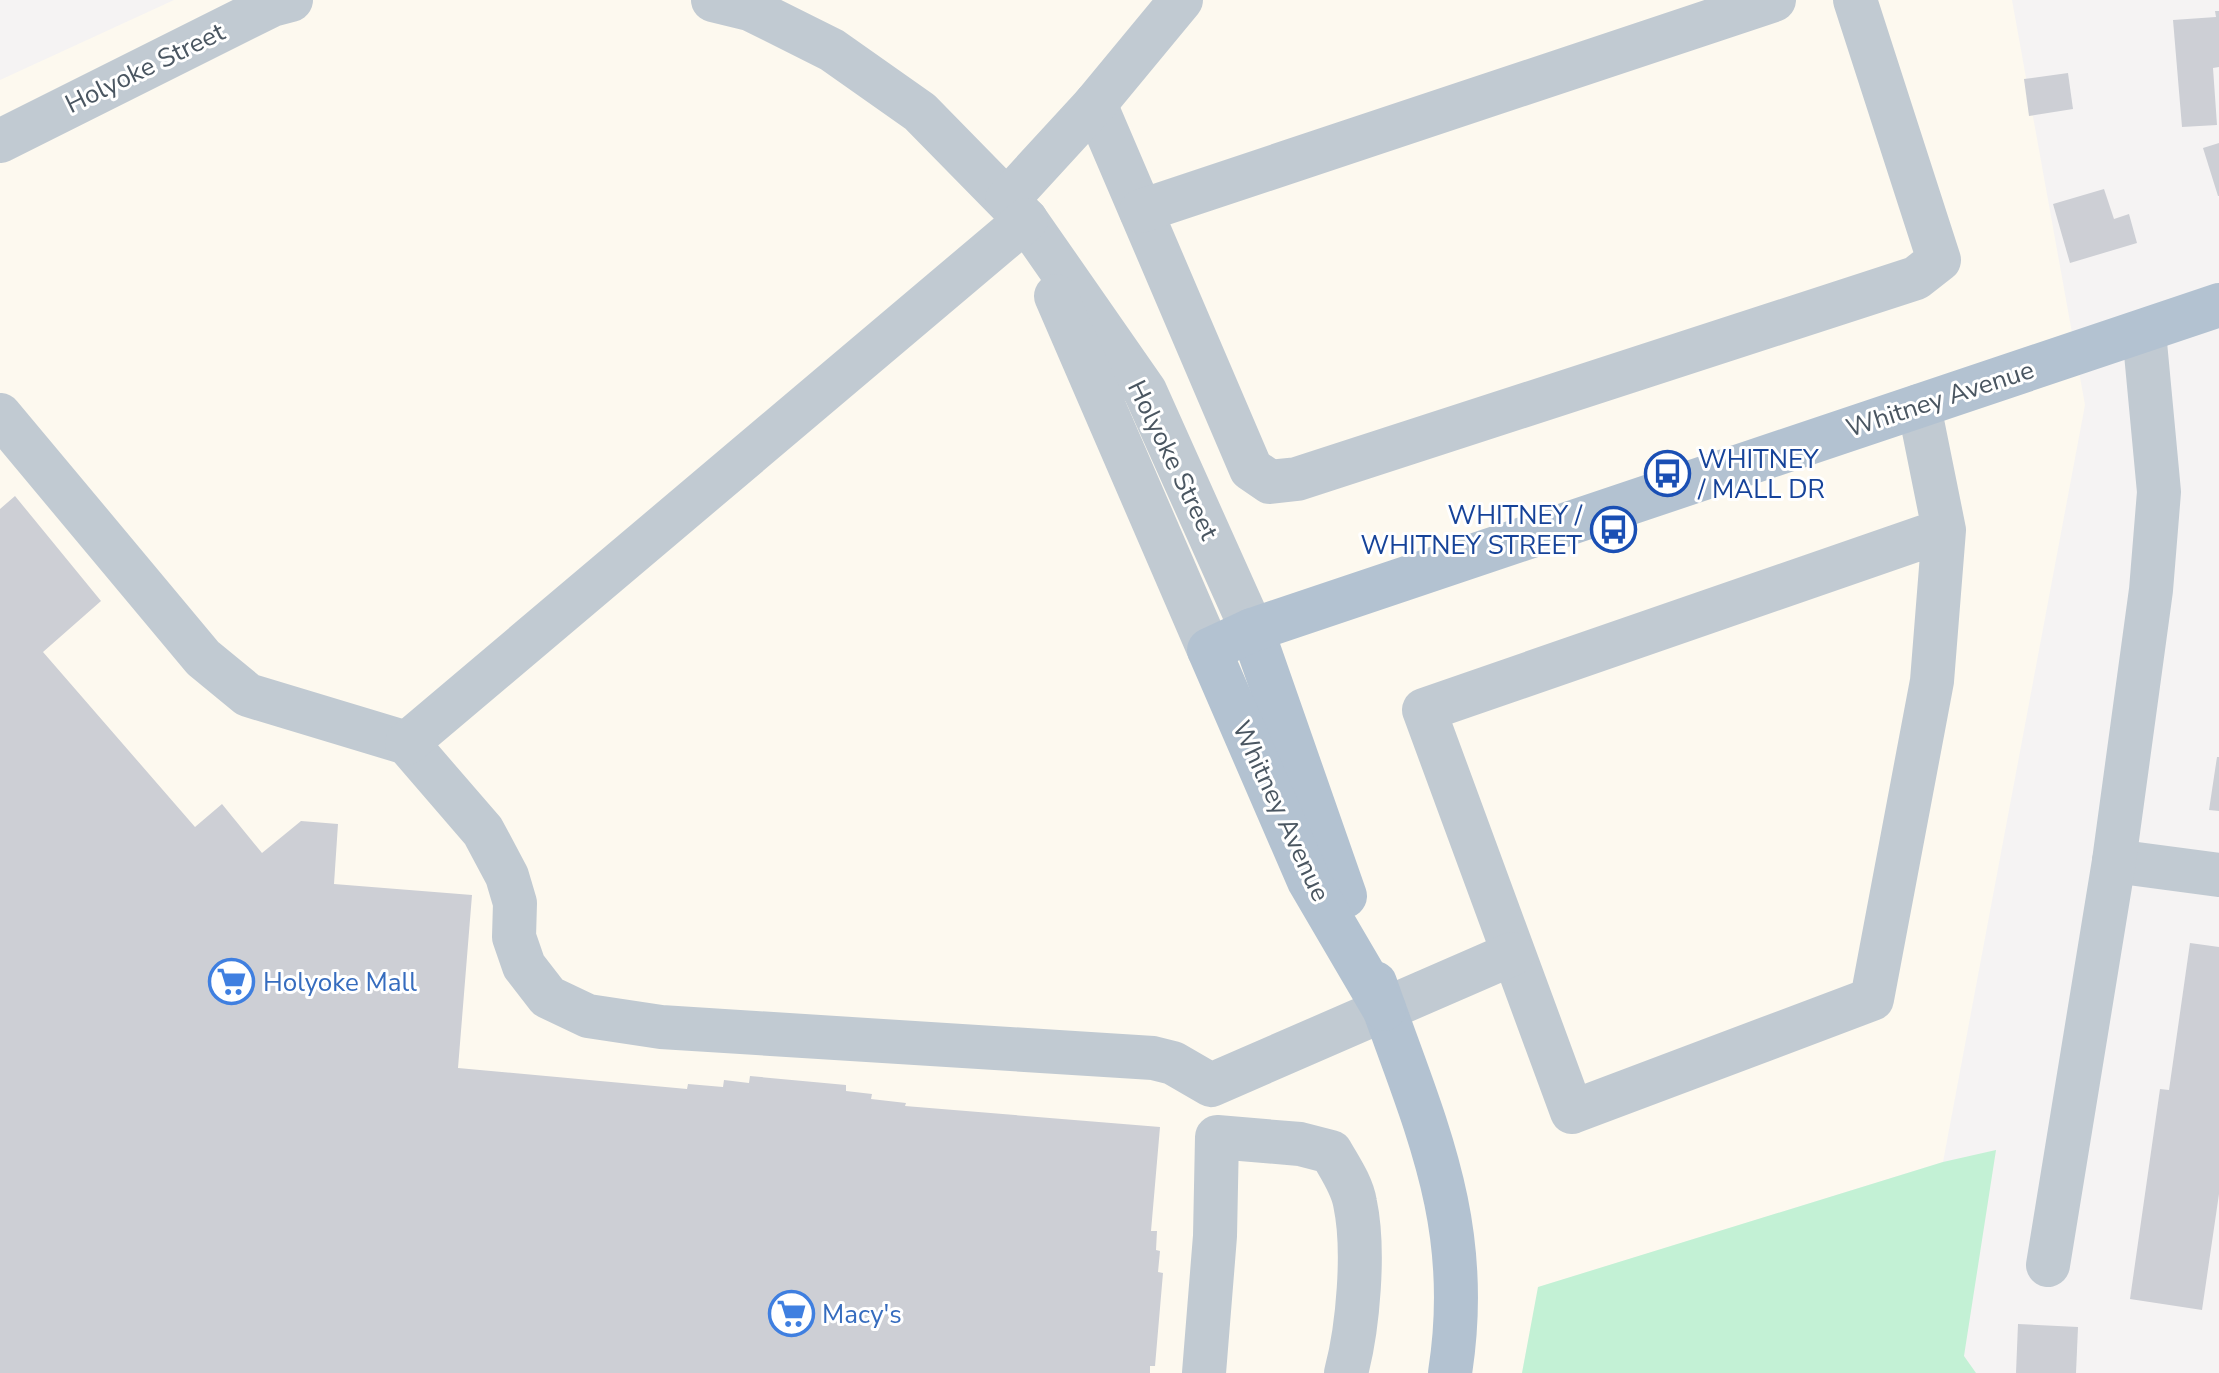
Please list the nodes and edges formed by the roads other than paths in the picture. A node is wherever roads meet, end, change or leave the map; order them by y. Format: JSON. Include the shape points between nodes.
{"nodes":[{"id":1,"x":291,"y":0,"type":"edge"},
{"id":2,"x":713,"y":0,"type":"edge"},
{"id":3,"x":1181,"y":0,"type":"edge"},
{"id":4,"x":1774,"y":0,"type":"edge"},
{"id":5,"x":1855,"y":0,"type":"edge"},
{"id":6,"x":1095,"y":104,"type":"junction"},
{"id":7,"x":0,"y":141,"type":"edge"},
{"id":8,"x":1016,"y":210,"type":"junction"},
{"id":9,"x":1141,"y":211,"type":"junction"},
{"id":10,"x":2219,"y":305,"type":"edge"},
{"id":11,"x":2144,"y":332,"type":"junction"},
{"id":12,"x":1919,"y":406,"type":"junction"},
{"id":13,"x":2,"y":423,"type":"edge"},
{"id":14,"x":1944,"y":530,"type":"junction"},
{"id":15,"x":1252,"y":630,"type":"junction"},
{"id":16,"x":1209,"y":650,"type":"junction"},
{"id":17,"x":407,"y":743,"type":"junction"},
{"id":18,"x":2114,"y":861,"type":"junction"},
{"id":19,"x":2219,"y":875,"type":"edge"},
{"id":20,"x":1512,"y":954,"type":"junction"},
{"id":21,"x":1384,"y":1009,"type":"junction"},
{"id":22,"x":1211,"y":1085,"type":"junction"},
{"id":23,"x":1217,"y":1137,"type":"junction"},
{"id":24,"x":2048,"y":1265,"type":"dead end"},
{"id":25,"x":1204,"y":1373,"type":"edge"},
{"id":26,"x":1346,"y":1373,"type":"edge"},
{"id":27,"x":1450,"y":1373,"type":"edge"}],
"edges":[{"from":1,"to":7,"type":"street","name":"Holyoke Street"},
{"from":2,"to":8,"type":"street","name":"Holyoke Street","via":[[750,9],[841,57],[920,112]]},
{"from":3,"to":6,"type":"street"},
{"from":4,"to":9,"type":"street"},
{"from":5,"to":9,"type":"street","via":[[1939,260],[1916,278],[1297,479],[1270,482],[1251,469]]},
{"from":6,"to":8,"type":"street"},
{"from":6,"to":9,"type":"street"},
{"from":8,"to":15,"type":"street","name":"Holyoke Street","via":[[1145,391]]},
{"from":8,"to":16,"type":"street","name":"Holyoke Street"},
{"from":8,"to":17,"type":"street"},
{"from":10,"to":11,"type":"main road","name":"Whitney Avenue"},
{"from":11,"to":12,"type":"main road","name":"Whitney Avenue"},
{"from":11,"to":18,"type":"street","via":[[2159,492]]},
{"from":12,"to":14,"type":"street"},
{"from":12,"to":15,"type":"main road","name":"Whitney Avenue"},
{"from":13,"to":17,"type":"street","via":[[203,658],[248,695]]},
{"from":14,"to":20,"type":"street","via":[[1424,710]]},
{"from":14,"to":20,"type":"street","via":[[1932,681],[1872,999],[1572,1112]]},
{"from":15,"to":16,"type":"main road","name":"Whitney Avenue"},
{"from":15,"to":21,"type":"main road","name":"Whitney Avenue"},
{"from":16,"to":21,"type":"main road","name":"Whitney Avenue","via":[[1309,881]]},
{"from":17,"to":22,"type":"street","via":[[483,831],[507,876],[515,903],[514,937],[524,966],[548,997],[588,1016],[661,1027],[1153,1058]]},
{"from":18,"to":19,"type":"street"},
{"from":18,"to":24,"type":"street"},
{"from":20,"to":21,"type":"street"},
{"from":21,"to":22,"type":"street"},
{"from":21,"to":27,"type":"main road","name":"Whitney Avenue","via":[[1424,1112],[1449,1208],[1456,1292]]},
{"from":22,"to":23,"type":"street"},
{"from":23,"to":25,"type":"street"},
{"from":23,"to":26,"type":"street","via":[[1331,1152],[1343,1173],[1355,1202],[1359,1250]]}]}
